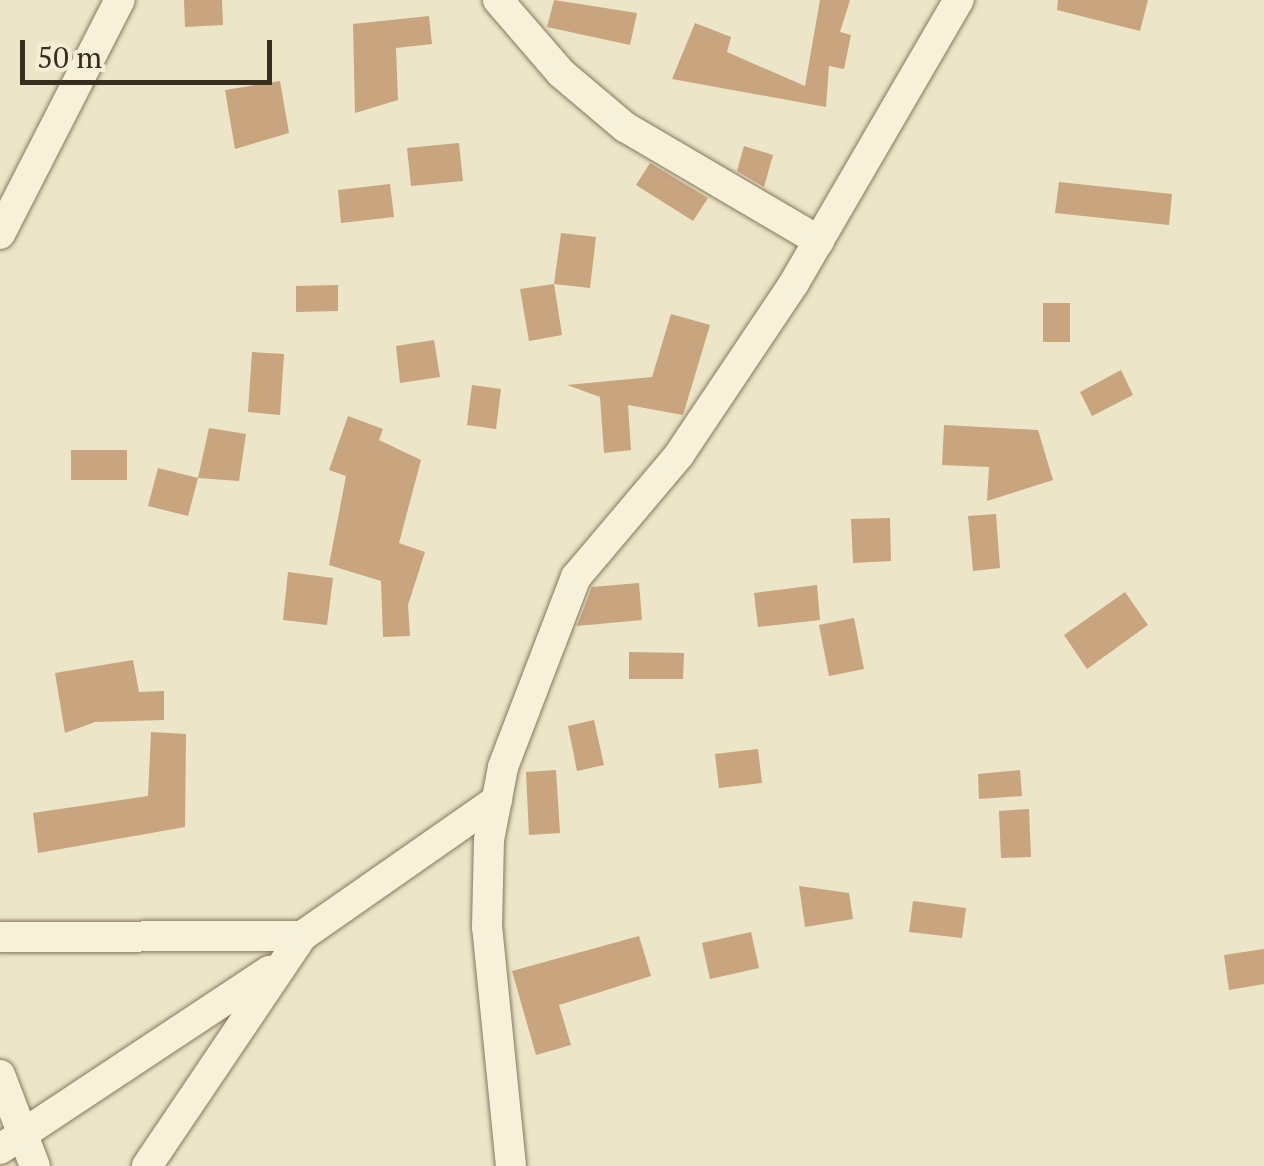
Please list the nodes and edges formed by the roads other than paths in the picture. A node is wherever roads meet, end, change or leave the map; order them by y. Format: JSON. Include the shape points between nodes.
{"nodes":[{"id":1,"x":120,"y":0,"type":"edge"},
{"id":2,"x":498,"y":0,"type":"edge"},
{"id":3,"x":959,"y":0,"type":"edge"},
{"id":4,"x":0,"y":234,"type":"edge"},
{"id":5,"x":820,"y":241,"type":"junction"},
{"id":6,"x":497,"y":800,"type":"junction"},
{"id":7,"x":302,"y":936,"type":"junction"},
{"id":8,"x":0,"y":937,"type":"edge"},
{"id":9,"x":280,"y":964,"type":"junction"},
{"id":10,"x":0,"y":1075,"type":"edge"},
{"id":11,"x":10,"y":1141,"type":"edge"},
{"id":12,"x":34,"y":1166,"type":"edge"},
{"id":13,"x":147,"y":1166,"type":"edge"},
{"id":14,"x":511,"y":1166,"type":"edge"}],
"edges":[{"from":1,"to":4,"type":"street"},
{"from":2,"to":5,"type":"street","via":[[561,73],[625,126]]},
{"from":3,"to":5,"type":"street"},
{"from":5,"to":6,"type":"street","via":[[679,455],[576,577]]},
{"from":6,"to":7,"type":"street"},
{"from":6,"to":14,"type":"street","via":[[487,927]]},
{"from":7,"to":8,"type":"street"},
{"from":7,"to":9,"type":"street"},
{"from":9,"to":11,"type":"street"},
{"from":9,"to":13,"type":"street"},
{"from":10,"to":11,"type":"street"},
{"from":11,"to":12,"type":"street"}]}
